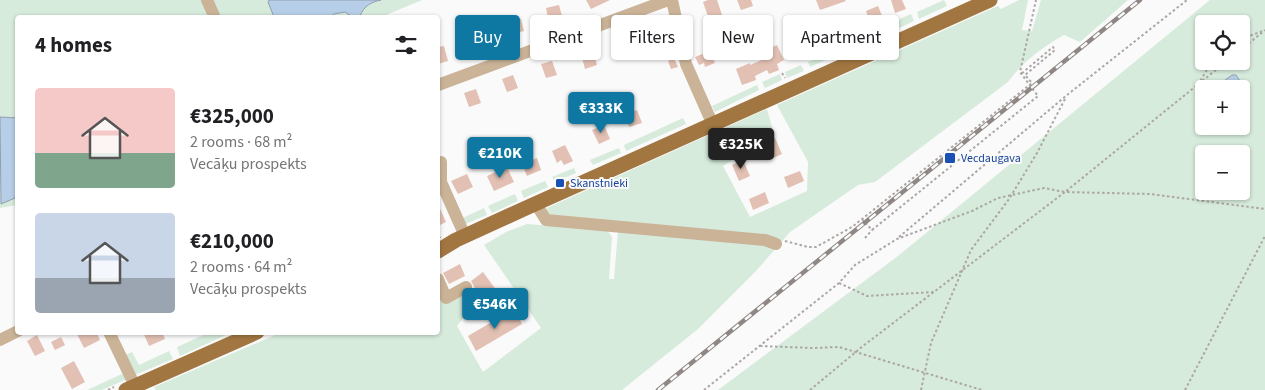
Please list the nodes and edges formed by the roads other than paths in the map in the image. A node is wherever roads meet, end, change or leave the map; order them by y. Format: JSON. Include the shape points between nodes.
{"nodes":[{"id":1,"x":207,"y":0,"type":"edge"},
{"id":2,"x":670,"y":0,"type":"edge"},
{"id":3,"x":990,"y":0,"type":"edge"},
{"id":4,"x":214,"y":15,"type":"edge"},
{"id":5,"x":440,"y":84,"type":"edge"},
{"id":6,"x":713,"y":125,"type":"junction"},
{"id":7,"x":441,"y":162,"type":"dead end"},
{"id":8,"x":536,"y":204,"type":"junction"},
{"id":9,"x":465,"y":236,"type":"junction"},
{"id":10,"x":776,"y":244,"type":"road end"},
{"id":11,"x":440,"y":250,"type":"edge"},
{"id":12,"x":440,"y":284,"type":"edge"},
{"id":13,"x":466,"y":287,"type":"dead end"},
{"id":14,"x":15,"y":333,"type":"edge"},
{"id":15,"x":111,"y":335,"type":"edge"},
{"id":16,"x":250,"y":335,"type":"edge"},
{"id":17,"x":0,"y":340,"type":"edge"},
{"id":18,"x":131,"y":388,"type":"edge"}],
"edges":[{"from":1,"to":4,"type":"street"},
{"from":2,"to":5,"type":"street"},
{"from":2,"to":6,"type":"street","via":[[686,64]]},
{"from":3,"to":6,"type":"main road"},
{"from":6,"to":8,"type":"main road"},
{"from":7,"to":9,"type":"street","via":[[442,182]]},
{"from":8,"to":9,"type":"main road"},
{"from":8,"to":10,"type":"street","via":[[546,220],[756,239]]},
{"from":9,"to":11,"type":"main road"},
{"from":12,"to":13,"type":"street","via":[[446,298]]},
{"from":14,"to":17,"type":"street"},
{"from":15,"to":18,"type":"street"},
{"from":16,"to":18,"type":"main road"}]}
